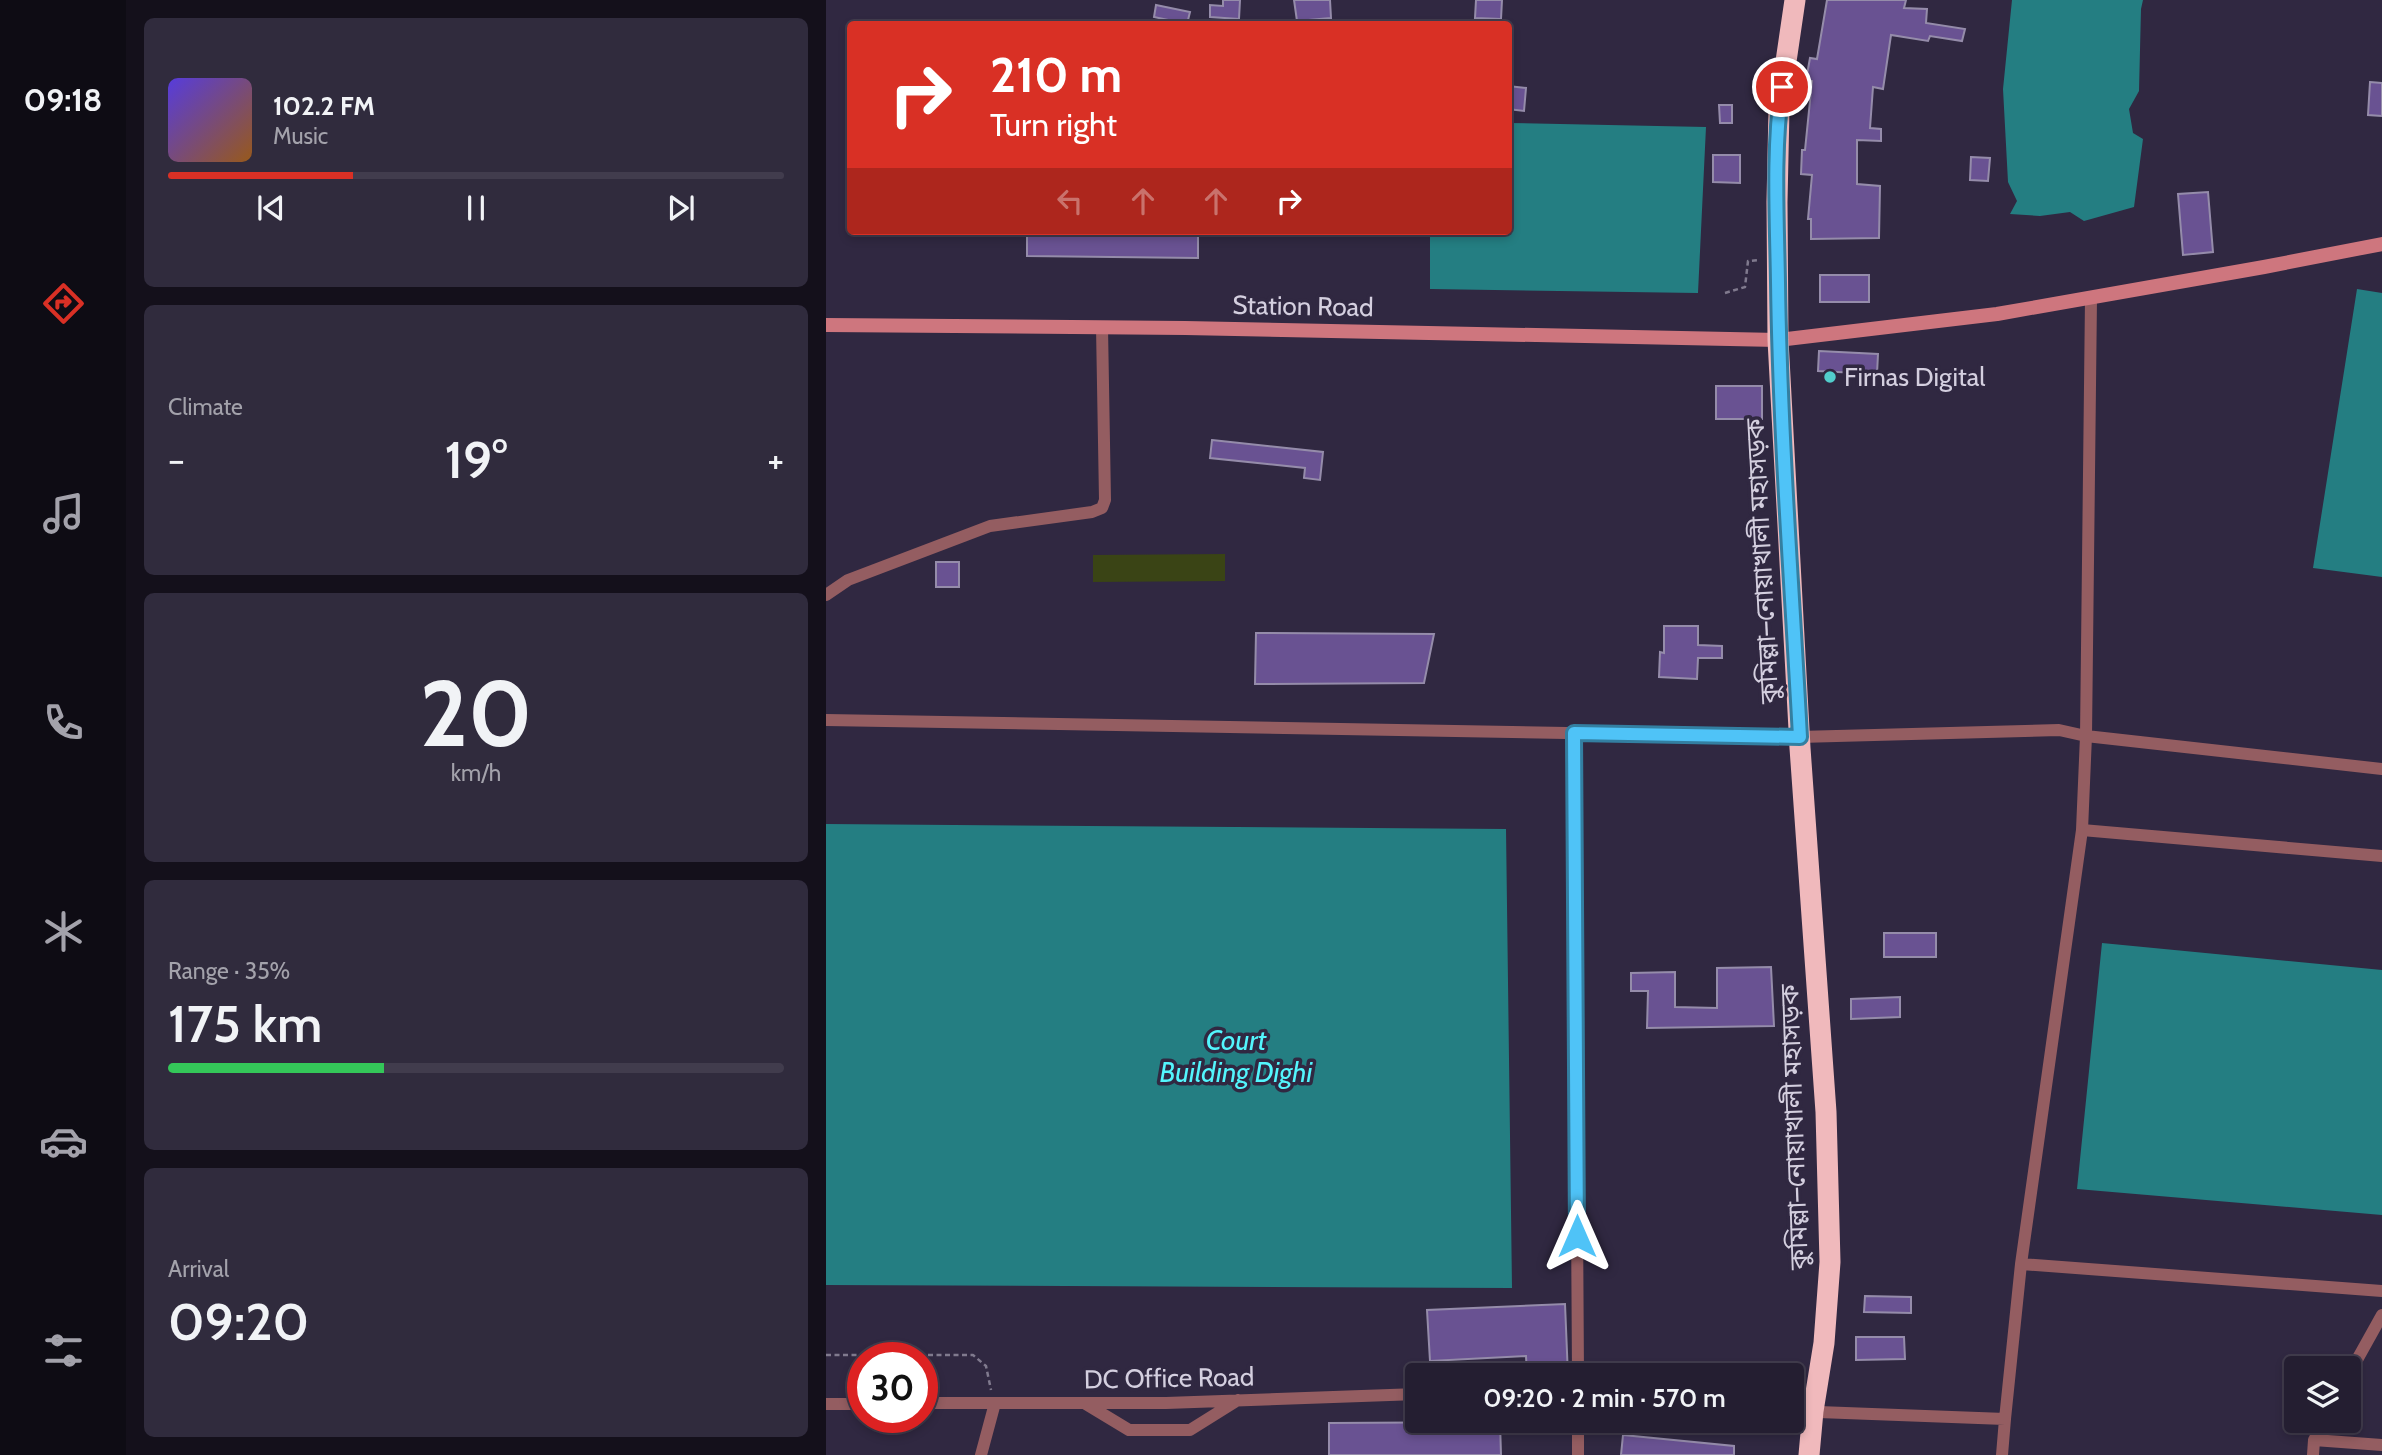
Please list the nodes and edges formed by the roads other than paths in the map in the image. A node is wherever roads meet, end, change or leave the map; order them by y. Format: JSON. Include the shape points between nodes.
{"nodes":[{"id":1,"x":1795,"y":0,"type":"edge"},
{"id":2,"x":2382,"y":244,"type":"edge"},
{"id":3,"x":2091,"y":298,"type":"junction"},
{"id":4,"x":826,"y":325,"type":"edge"},
{"id":5,"x":1102,"y":327,"type":"junction"},
{"id":6,"x":1779,"y":340,"type":"junction"},
{"id":7,"x":826,"y":595,"type":"edge"},
{"id":8,"x":826,"y":720,"type":"edge"},
{"id":9,"x":1574,"y":733,"type":"junction"},
{"id":10,"x":2086,"y":736,"type":"junction"},
{"id":11,"x":1800,"y":737,"type":"junction"},
{"id":12,"x":2382,"y":769,"type":"edge"},
{"id":13,"x":2081,"y":831,"type":"junction"},
{"id":14,"x":2382,"y":856,"type":"edge"},
{"id":15,"x":2021,"y":1264,"type":"junction"},
{"id":16,"x":2382,"y":1291,"type":"edge"},
{"id":17,"x":2382,"y":1315,"type":"edge"},
{"id":18,"x":2359,"y":1356,"type":"edge"},
{"id":19,"x":1578,"y":1363,"type":"edge"},
{"id":20,"x":1405,"y":1394,"type":"edge"},
{"id":21,"x":1238,"y":1400,"type":"junction"},
{"id":22,"x":995,"y":1403,"type":"junction"},
{"id":23,"x":1084,"y":1403,"type":"junction"},
{"id":24,"x":826,"y":1404,"type":"edge"},
{"id":25,"x":847,"y":1404,"type":"edge"},
{"id":26,"x":938,"y":1404,"type":"edge"},
{"id":27,"x":1804,"y":1405,"type":"edge"},
{"id":28,"x":1804,"y":1411,"type":"edge"},
{"id":29,"x":2005,"y":1419,"type":"junction"},
{"id":30,"x":1804,"y":1424,"type":"edge"},
{"id":31,"x":1578,"y":1433,"type":"edge"},
{"id":32,"x":2318,"y":1433,"type":"edge"},
{"id":33,"x":2314,"y":1440,"type":"junction"},
{"id":34,"x":2382,"y":1445,"type":"edge"},
{"id":35,"x":981,"y":1455,"type":"edge"},
{"id":36,"x":1578,"y":1455,"type":"edge"},
{"id":37,"x":1809,"y":1455,"type":"edge"},
{"id":38,"x":2002,"y":1455,"type":"edge"},
{"id":39,"x":2312,"y":1455,"type":"edge"}],
"edges":[{"from":1,"to":6,"type":"highway","name":"কুমিল্লা–নোয়াখালী মহাসড়ক","via":[[1779,109]]},
{"from":2,"to":3,"type":"street","name":"Station Road"},
{"from":3,"to":6,"type":"street","name":"Station Road"},
{"from":3,"to":10,"type":"street"},
{"from":4,"to":5,"type":"street","name":"Station Road"},
{"from":5,"to":6,"type":"street","name":"Station Road"},
{"from":5,"to":7,"type":"street","via":[[1102,508],[990,526],[848,580]]},
{"from":6,"to":11,"type":"highway","name":"কুমিল্লা–নোয়াখালী মহাসড়ক"},
{"from":8,"to":9,"type":"street"},
{"from":9,"to":11,"type":"street"},
{"from":9,"to":19,"type":"street"},
{"from":10,"to":11,"type":"street","via":[[2059,730]]},
{"from":10,"to":12,"type":"street"},
{"from":10,"to":13,"type":"street"},
{"from":11,"to":27,"type":"highway","name":"কুমিল্লা–নোয়াখালী মহাসড়ক","via":[[1826,1112],[1830,1262],[1824,1343]]},
{"from":13,"to":14,"type":"street"},
{"from":13,"to":15,"type":"street"},
{"from":15,"to":16,"type":"street"},
{"from":15,"to":29,"type":"street"},
{"from":17,"to":18,"type":"street"},
{"from":20,"to":21,"type":"street","name":"DC Office Road"},
{"from":21,"to":23,"type":"street","name":"DC Office Road"},
{"from":21,"to":23,"type":"street","via":[[1190,1430],[1129,1430]]},
{"from":22,"to":23,"type":"street","name":"DC Office Road"},
{"from":22,"to":26,"type":"street","name":"DC Office Road"},
{"from":22,"to":35,"type":"street"},
{"from":24,"to":25,"type":"street"},
{"from":28,"to":29,"type":"street"},
{"from":29,"to":38,"type":"street"},
{"from":30,"to":37,"type":"highway","name":"কুমিল্লা–নোয়াখালী মহাসড়ক"},
{"from":31,"to":36,"type":"street"},
{"from":32,"to":33,"type":"street"},
{"from":33,"to":34,"type":"street"},
{"from":33,"to":39,"type":"street"}]}
